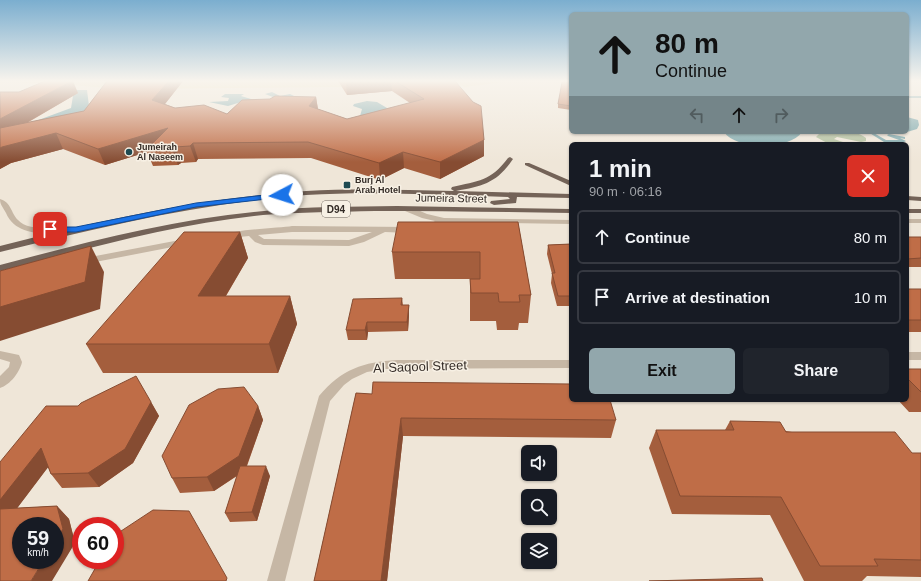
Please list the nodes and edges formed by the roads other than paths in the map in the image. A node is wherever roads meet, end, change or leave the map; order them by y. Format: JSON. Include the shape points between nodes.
{"nodes":[{"id":1,"x":510,"y":159,"type":"dead end"},
{"id":2,"x":527,"y":164,"type":"dead end"},
{"id":3,"x":569,"y":183,"type":"edge"},
{"id":4,"x":439,"y":193,"type":"junction"},
{"id":5,"x":508,"y":194,"type":"junction"},
{"id":6,"x":569,"y":197,"type":"edge"},
{"id":7,"x":569,"y":197,"type":"edge"},
{"id":8,"x":909,"y":198,"type":"edge"},
{"id":9,"x":921,"y":198,"type":"edge"},
{"id":10,"x":0,"y":201,"type":"edge"},
{"id":11,"x":338,"y":209,"type":"junction"},
{"id":12,"x":408,"y":209,"type":"junction"},
{"id":13,"x":542,"y":210,"type":"junction"},
{"id":14,"x":569,"y":211,"type":"edge"},
{"id":15,"x":909,"y":211,"type":"edge"},
{"id":16,"x":921,"y":211,"type":"edge"},
{"id":17,"x":444,"y":220,"type":"junction"},
{"id":18,"x":909,"y":221,"type":"edge"},
{"id":19,"x":921,"y":221,"type":"edge"},
{"id":20,"x":569,"y":222,"type":"edge"},
{"id":21,"x":386,"y":229,"type":"junction"},
{"id":22,"x":76,"y":230,"type":"junction"},
{"id":23,"x":250,"y":232,"type":"junction"},
{"id":24,"x":221,"y":236,"type":"edge"},
{"id":25,"x":193,"y":240,"type":"edge"},
{"id":26,"x":0,"y":249,"type":"edge"},
{"id":27,"x":78,"y":263,"type":"edge"},
{"id":28,"x":0,"y":268,"type":"edge"},
{"id":29,"x":0,"y":355,"type":"edge"},
{"id":30,"x":909,"y":356,"type":"edge"},
{"id":31,"x":921,"y":356,"type":"edge"},
{"id":32,"x":569,"y":364,"type":"edge"},
{"id":33,"x":0,"y":383,"type":"edge"},
{"id":34,"x":276,"y":581,"type":"edge"}],
"edges":[{"from":1,"to":4,"type":"main road","via":[[498,175],[487,181]]},
{"from":2,"to":3,"type":"main road"},
{"from":4,"to":5,"type":"main road","name":"Jumeira Street","number":"D94"},
{"from":4,"to":22,"type":"main road","name":"Jumeira Street","number":"D94","via":[[350,191],[262,197],[158,212]]},
{"from":5,"to":6,"type":"main road","name":"Jumeira Street","number":"D94"},
{"from":5,"to":11,"type":"main road","via":[[514,198],[513,201],[359,204]]},
{"from":7,"to":13,"type":"main road","via":[[537,201],[536,204]]},
{"from":8,"to":9,"type":"main road"},
{"from":10,"to":22,"type":"street","via":[[20,226]]},
{"from":11,"to":12,"type":"main road","name":"Jumeira Street","number":"D94"},
{"from":11,"to":28,"type":"main road","name":"Jumeira Street","number":"D94","via":[[263,213],[171,226],[68,249]]},
{"from":12,"to":13,"type":"main road","name":"Jumeira Street","number":"D94"},
{"from":12,"to":17,"type":"street"},
{"from":13,"to":14,"type":"main road","name":"Jumeira Street","number":"D94"},
{"from":15,"to":16,"type":"main road"},
{"from":17,"to":20,"type":"street"},
{"from":17,"to":21,"type":"street","via":[[419,229]]},
{"from":18,"to":19,"type":"street"},
{"from":21,"to":23,"type":"street","via":[[292,229]]},
{"from":21,"to":23,"type":"street","via":[[349,243],[263,242]]},
{"from":22,"to":26,"type":"main road","name":"Jumeira Street","number":"D94"},
{"from":23,"to":24,"type":"street"},
{"from":25,"to":27,"type":"street"},
{"from":29,"to":33,"type":"street","via":[[15,358],[17,362]]},
{"from":30,"to":31,"type":"street"},
{"from":32,"to":34,"type":"street","name":"Al Saqool Street","via":[[385,365],[348,375],[334,386],[324,399]]}]}
